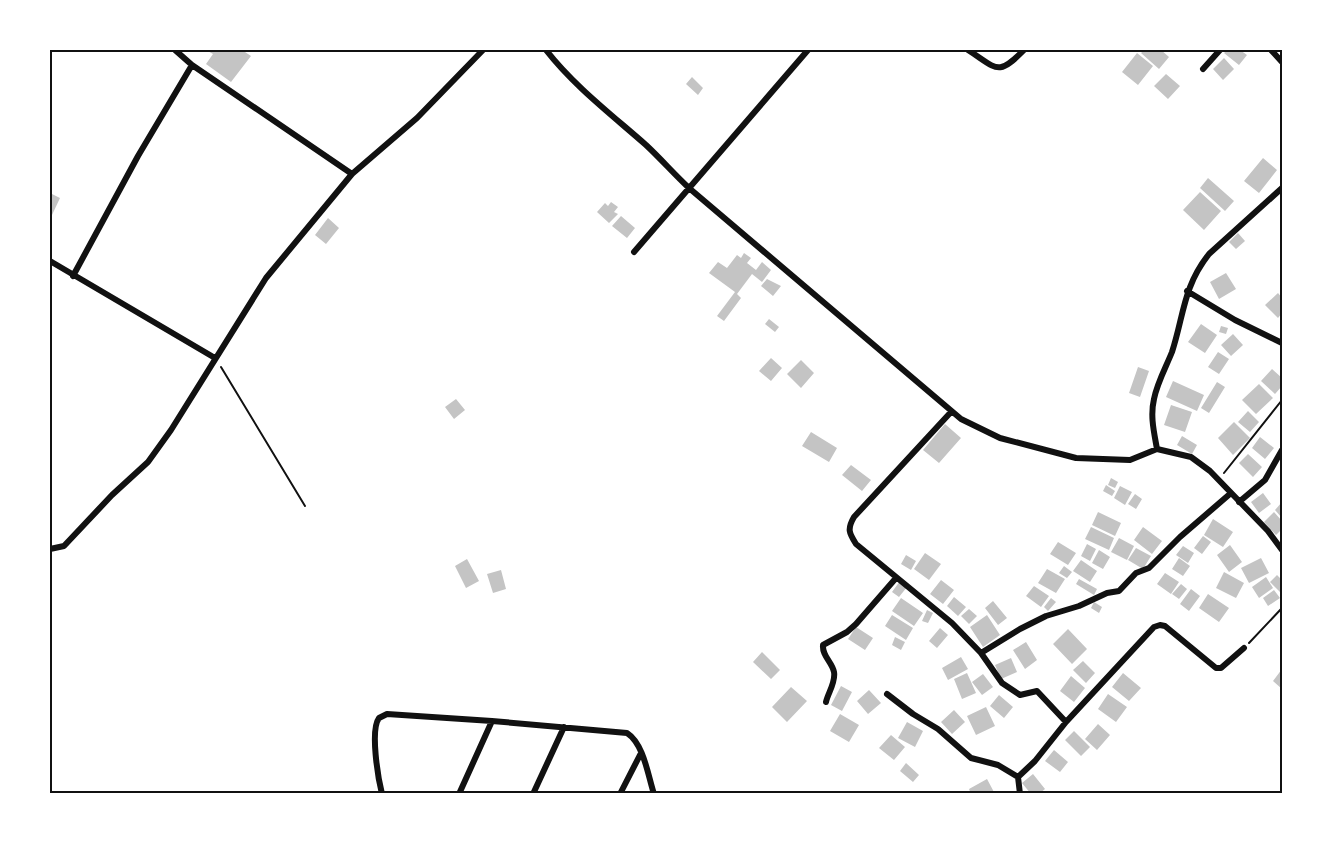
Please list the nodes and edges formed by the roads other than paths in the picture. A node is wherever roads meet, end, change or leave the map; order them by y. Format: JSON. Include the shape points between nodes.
{"nodes":[{"id":1,"x":175,"y":50,"type":"edge"},
{"id":2,"x":483,"y":50,"type":"edge"},
{"id":3,"x":546,"y":50,"type":"edge"},
{"id":4,"x":808,"y":50,"type":"edge"},
{"id":5,"x":968,"y":50,"type":"edge"},
{"id":6,"x":1024,"y":50,"type":"edge"},
{"id":7,"x":1220,"y":50,"type":"edge"},
{"id":8,"x":1271,"y":50,"type":"edge"},
{"id":9,"x":1282,"y":62,"type":"edge"},
{"id":10,"x":192,"y":65,"type":"junction"},
{"id":11,"x":1203,"y":69,"type":"dead end"},
{"id":12,"x":352,"y":174,"type":"junction"},
{"id":13,"x":688,"y":188,"type":"junction"},
{"id":14,"x":1282,"y":190,"type":"edge"},
{"id":15,"x":634,"y":252,"type":"dead end"},
{"id":16,"x":50,"y":261,"type":"edge"},
{"id":17,"x":73,"y":276,"type":"junction"},
{"id":18,"x":1187,"y":291,"type":"junction"},
{"id":19,"x":1282,"y":343,"type":"edge"},
{"id":20,"x":215,"y":358,"type":"junction"},
{"id":21,"x":951,"y":412,"type":"junction"},
{"id":22,"x":1157,"y":449,"type":"junction"},
{"id":23,"x":1282,"y":450,"type":"edge"},
{"id":24,"x":1231,"y":493,"type":"junction"},
{"id":25,"x":1239,"y":502,"type":"junction"},
{"id":26,"x":50,"y":549,"type":"edge"},
{"id":27,"x":1282,"y":550,"type":"edge"},
{"id":28,"x":896,"y":578,"type":"junction"},
{"id":29,"x":1244,"y":648,"type":"road end"},
{"id":30,"x":981,"y":653,"type":"junction"},
{"id":31,"x":887,"y":694,"type":"dead end"},
{"id":32,"x":826,"y":702,"type":"dead end"},
{"id":33,"x":492,"y":721,"type":"junction"},
{"id":34,"x":1066,"y":722,"type":"junction"},
{"id":35,"x":564,"y":727,"type":"junction"},
{"id":36,"x":641,"y":753,"type":"junction"},
{"id":37,"x":1018,"y":777,"type":"junction"},
{"id":38,"x":382,"y":794,"type":"edge"},
{"id":39,"x":459,"y":794,"type":"edge"},
{"id":40,"x":532,"y":794,"type":"edge"},
{"id":41,"x":620,"y":794,"type":"edge"},
{"id":42,"x":654,"y":794,"type":"edge"},
{"id":43,"x":1020,"y":794,"type":"edge"}],
"edges":[{"from":1,"to":10,"type":"street"},
{"from":2,"to":12,"type":"street","via":[[417,118]]},
{"from":3,"to":13,"type":"street"},
{"from":4,"to":13,"type":"street"},
{"from":5,"to":6,"type":"street","via":[[1002,68]]},
{"from":7,"to":11,"type":"street"},
{"from":8,"to":9,"type":"street"},
{"from":10,"to":12,"type":"street"},
{"from":10,"to":17,"type":"street"},
{"from":12,"to":20,"type":"street","via":[[266,278]]},
{"from":13,"to":15,"type":"street"},
{"from":13,"to":21,"type":"street"},
{"from":14,"to":18,"type":"street","via":[[1209,254]]},
{"from":16,"to":17,"type":"street"},
{"from":17,"to":20,"type":"street"},
{"from":18,"to":19,"type":"street"},
{"from":18,"to":22,"type":"street","via":[[1154,399],[1152,425]]},
{"from":20,"to":26,"type":"street","via":[[148,462],[64,546]]},
{"from":21,"to":22,"type":"street","via":[[1000,438],[1076,458],[1130,460]]},
{"from":21,"to":28,"type":"street","via":[[849,526],[856,544]]},
{"from":22,"to":24,"type":"street","via":[[1191,457]]},
{"from":23,"to":25,"type":"street","via":[[1265,480]]},
{"from":24,"to":25,"type":"street"},
{"from":24,"to":30,"type":"street","via":[[1122,589],[1046,616]]},
{"from":25,"to":27,"type":"street"},
{"from":28,"to":30,"type":"street","via":[[952,623]]},
{"from":28,"to":32,"type":"street","via":[[856,624],[823,645],[834,672]]},
{"from":29,"to":34,"type":"street","via":[[1216,668],[1165,626],[1154,627]]},
{"from":30,"to":34,"type":"street","via":[[1002,683],[1020,695],[1037,691]]},
{"from":31,"to":37,"type":"street","via":[[938,729],[971,758],[998,765]]},
{"from":33,"to":35,"type":"street"},
{"from":33,"to":38,"type":"street","via":[[387,714],[379,718],[375,729]]},
{"from":33,"to":39,"type":"street"},
{"from":34,"to":37,"type":"street"},
{"from":35,"to":36,"type":"street","via":[[627,733],[634,737]]},
{"from":35,"to":40,"type":"street"},
{"from":36,"to":41,"type":"street"},
{"from":36,"to":42,"type":"street"},
{"from":37,"to":43,"type":"street"}]}
